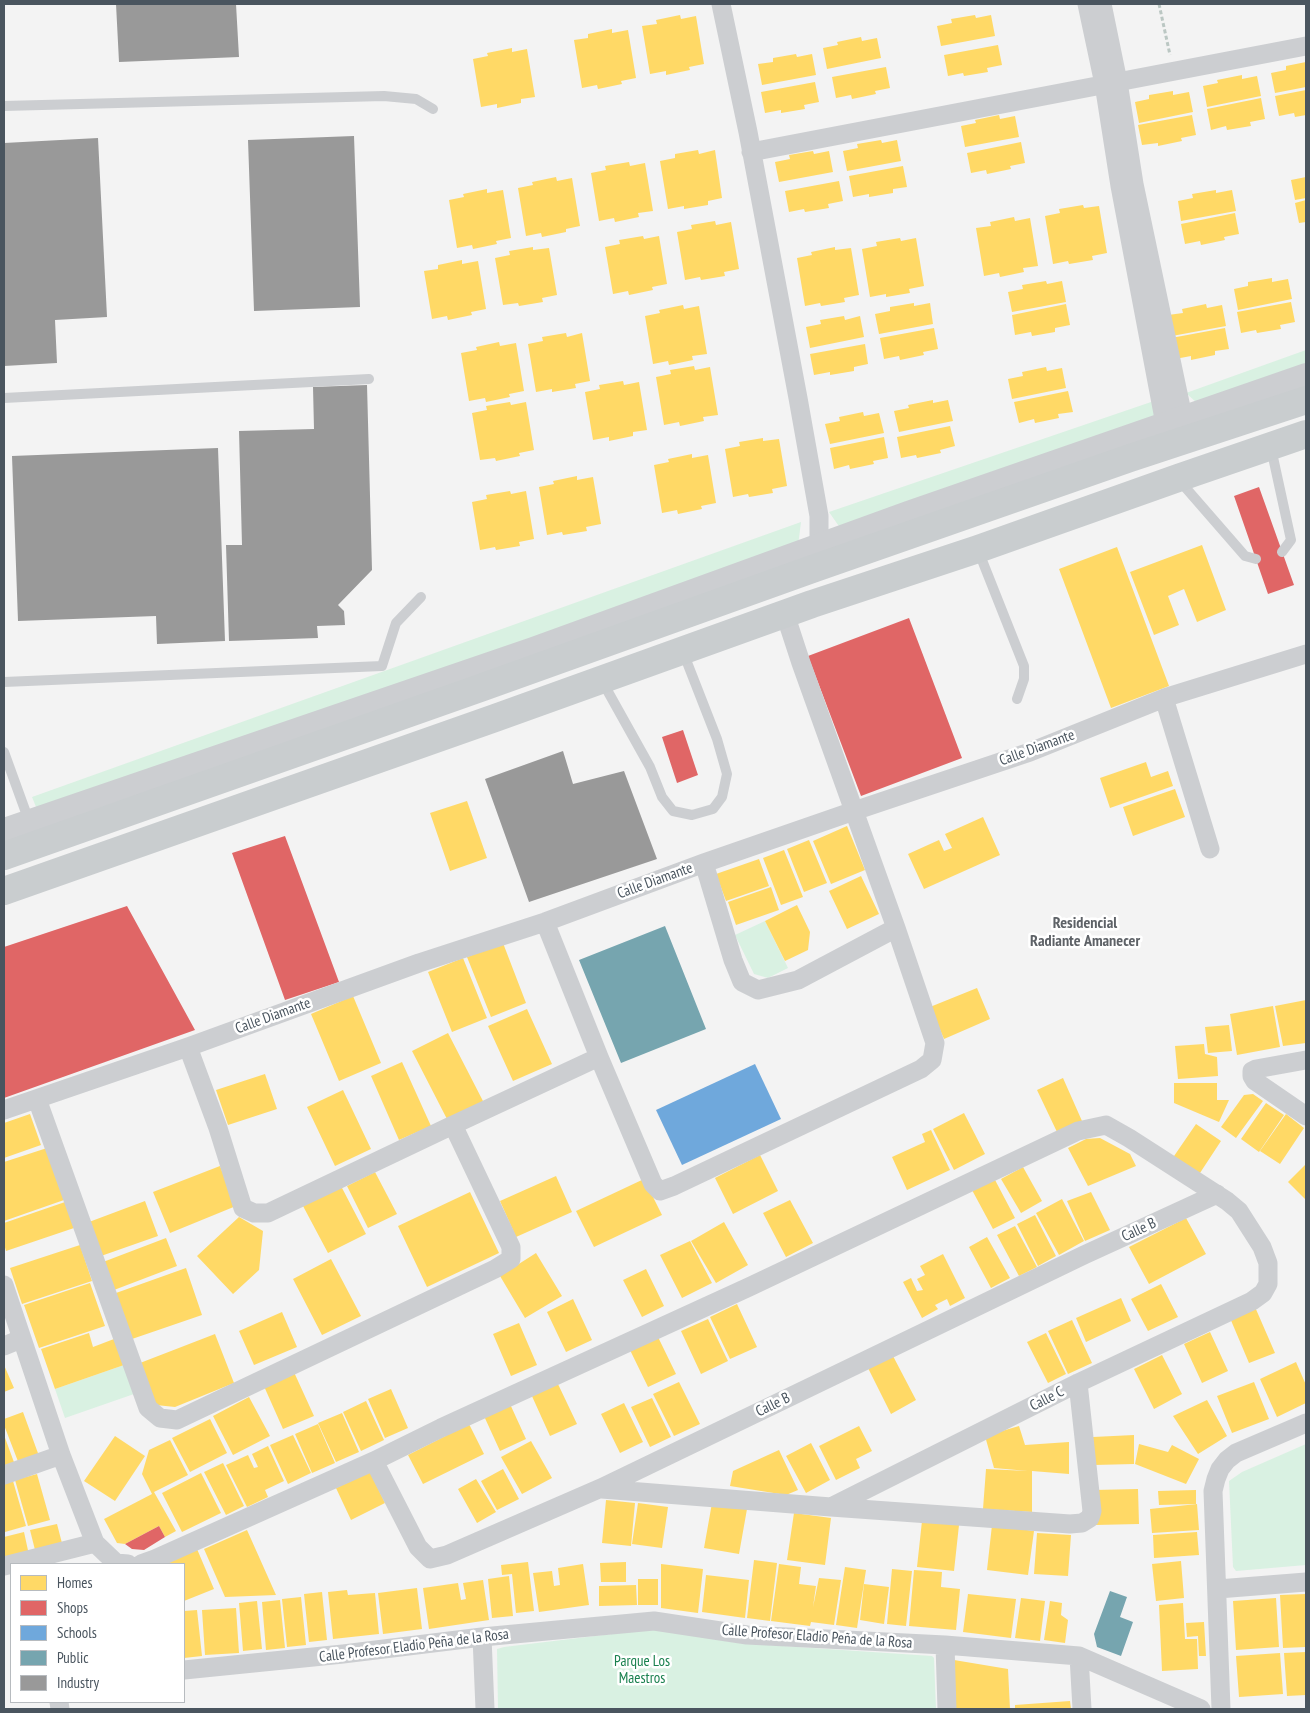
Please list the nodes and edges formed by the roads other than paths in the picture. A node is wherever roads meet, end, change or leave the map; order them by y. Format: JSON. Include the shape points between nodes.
{"nodes":[{"id":1,"x":721,"y":4,"type":"edge"},
{"id":2,"x":1087,"y":4,"type":"edge"},
{"id":3,"x":1102,"y":4,"type":"edge"},
{"id":4,"x":1306,"y":46,"type":"edge"},
{"id":5,"x":1111,"y":83,"type":"junction"},
{"id":6,"x":4,"y":106,"type":"edge"},
{"id":7,"x":433,"y":109,"type":"dead end"},
{"id":8,"x":751,"y":152,"type":"junction"},
{"id":9,"x":1306,"y":375,"type":"edge"},
{"id":10,"x":368,"y":379,"type":"dead end"},
{"id":11,"x":4,"y":398,"type":"edge"},
{"id":12,"x":1306,"y":400,"type":"edge"},
{"id":13,"x":1172,"y":412,"type":"junction"},
{"id":14,"x":1306,"y":434,"type":"edge"},
{"id":15,"x":1270,"y":446,"type":"junction"},
{"id":16,"x":1178,"y":478,"type":"junction"},
{"id":17,"x":819,"y":545,"type":"junction"},
{"id":18,"x":978,"y":549,"type":"junction"},
{"id":19,"x":1282,"y":552,"type":"dead end"},
{"id":20,"x":1256,"y":559,"type":"dead end"},
{"id":21,"x":421,"y":597,"type":"dead end"},
{"id":22,"x":785,"y":614,"type":"junction"},
{"id":23,"x":683,"y":651,"type":"junction"},
{"id":24,"x":1306,"y":654,"type":"edge"},
{"id":25,"x":602,"y":680,"type":"junction"},
{"id":26,"x":4,"y":682,"type":"edge"},
{"id":27,"x":1164,"y":698,"type":"junction"},
{"id":28,"x":1017,"y":699,"type":"dead end"},
{"id":29,"x":4,"y":752,"type":"edge"},
{"id":30,"x":854,"y":811,"type":"junction"},
{"id":31,"x":30,"y":821,"type":"junction"},
{"id":32,"x":4,"y":830,"type":"edge"},
{"id":33,"x":1210,"y":848,"type":"dead end"},
{"id":34,"x":4,"y":856,"type":"edge"},
{"id":35,"x":704,"y":864,"type":"junction"},
{"id":36,"x":4,"y":891,"type":"edge"},
{"id":37,"x":545,"y":922,"type":"junction"},
{"id":38,"x":896,"y":928,"type":"junction"},
{"id":39,"x":188,"y":1047,"type":"junction"},
{"id":40,"x":599,"y":1057,"type":"junction"},
{"id":41,"x":1306,"y":1060,"type":"edge"},
{"id":42,"x":37,"y":1099,"type":"junction"},
{"id":43,"x":4,"y":1110,"type":"edge"},
{"id":44,"x":1306,"y":1116,"type":"edge"},
{"id":45,"x":453,"y":1125,"type":"junction"},
{"id":46,"x":1217,"y":1194,"type":"junction"},
{"id":47,"x":4,"y":1285,"type":"edge"},
{"id":48,"x":12,"y":1343,"type":"edge"},
{"id":49,"x":1078,"y":1384,"type":"junction"},
{"id":50,"x":1306,"y":1423,"type":"edge"},
{"id":51,"x":61,"y":1455,"type":"junction"},
{"id":52,"x":374,"y":1461,"type":"junction"},
{"id":53,"x":4,"y":1475,"type":"edge"},
{"id":54,"x":601,"y":1488,"type":"junction"},
{"id":55,"x":831,"y":1507,"type":"junction"},
{"id":56,"x":95,"y":1544,"type":"junction"},
{"id":57,"x":16,"y":1563,"type":"edge"},
{"id":58,"x":122,"y":1563,"type":"edge"},
{"id":59,"x":144,"y":1563,"type":"edge"},
{"id":60,"x":1306,"y":1582,"type":"edge"},
{"id":61,"x":1218,"y":1589,"type":"junction"},
{"id":62,"x":482,"y":1637,"type":"junction"},
{"id":63,"x":945,"y":1645,"type":"junction"},
{"id":64,"x":1079,"y":1656,"type":"junction"},
{"id":65,"x":185,"y":1670,"type":"edge"},
{"id":66,"x":485,"y":1709,"type":"edge"},
{"id":67,"x":947,"y":1709,"type":"edge"},
{"id":68,"x":1082,"y":1709,"type":"edge"},
{"id":69,"x":1202,"y":1709,"type":"edge"},
{"id":70,"x":1221,"y":1709,"type":"edge"}],
"edges":[{"from":1,"to":8,"type":"street"},
{"from":2,"to":5,"type":"street"},
{"from":3,"to":5,"type":"street"},
{"from":4,"to":5,"type":"street"},
{"from":5,"to":8,"type":"street"},
{"from":5,"to":13,"type":"street","via":[[1127,185]]},
{"from":6,"to":7,"type":"lane","via":[[384,96],[416,99]]},
{"from":8,"to":17,"type":"street","via":[[819,516]]},
{"from":9,"to":13,"type":"street"},
{"from":10,"to":11,"type":"lane"},
{"from":12,"to":34,"type":"main road","via":[[926,529]]},
{"from":13,"to":17,"type":"street"},
{"from":14,"to":15,"type":"main road"},
{"from":15,"to":16,"type":"main road"},
{"from":15,"to":19,"type":"lane","via":[[1291,540]]},
{"from":16,"to":18,"type":"main road"},
{"from":16,"to":20,"type":"lane","via":[[1245,556]]},
{"from":17,"to":31,"type":"street","via":[[533,649]]},
{"from":18,"to":22,"type":"main road"},
{"from":18,"to":28,"type":"lane","via":[[1024,666],[1024,679]]},
{"from":21,"to":26,"type":"lane","via":[[396,623],[382,666]]},
{"from":22,"to":23,"type":"main road"},
{"from":22,"to":30,"type":"street"},
{"from":23,"to":25,"type":"main road"},
{"from":23,"to":25,"type":"lane","via":[[727,774],[722,796],[713,809],[692,815],[673,811],[662,797],[650,767]]},
{"from":24,"to":27,"type":"street","name":"Calle Diamante"},
{"from":25,"to":36,"type":"main road"},
{"from":27,"to":30,"type":"street","name":"Calle Diamante","via":[[1030,752]]},
{"from":27,"to":33,"type":"street"},
{"from":29,"to":31,"type":"lane"},
{"from":30,"to":35,"type":"street","name":"Calle Diamante"},
{"from":30,"to":38,"type":"street"},
{"from":31,"to":32,"type":"street"},
{"from":35,"to":37,"type":"street","name":"Calle Diamante"},
{"from":35,"to":38,"type":"street","via":[[742,982],[758,990],[798,980]]},
{"from":37,"to":39,"type":"street","name":"Calle Diamante","via":[[419,963]]},
{"from":37,"to":40,"type":"street"},
{"from":38,"to":40,"type":"street","via":[[935,1043],[932,1060],[921,1069],[674,1186],[660,1191],[653,1184]]},
{"from":39,"to":42,"type":"street","name":"Calle Diamante"},
{"from":39,"to":45,"type":"street","via":[[218,1128],[242,1208],[254,1213],[268,1213]]},
{"from":40,"to":45,"type":"street"},
{"from":41,"to":44,"type":"street","via":[[1252,1071],[1255,1081]]},
{"from":42,"to":43,"type":"street","name":"Calle Diamante"},
{"from":42,"to":45,"type":"street","via":[[148,1408],[160,1418],[177,1420],[511,1259],[512,1248]]},
{"from":46,"to":49,"type":"street","name":"Calle C","via":[[1239,1210],[1262,1247],[1269,1273],[1263,1293]]},
{"from":46,"to":52,"type":"street","via":[[1106,1125],[1078,1131]]},
{"from":46,"to":54,"type":"street","name":"Calle B"},
{"from":47,"to":48,"type":"street"},
{"from":48,"to":51,"type":"street"},
{"from":49,"to":55,"type":"street","name":"Calle C"},
{"from":49,"to":55,"type":"street","via":[[1092,1511],[1090,1518],[1082,1523]]},
{"from":50,"to":61,"type":"street","via":[[1236,1453],[1220,1469],[1213,1491]]},
{"from":51,"to":53,"type":"street"},
{"from":51,"to":56,"type":"street"},
{"from":52,"to":54,"type":"street","name":"Calle B","via":[[418,1547],[430,1559],[447,1555]]},
{"from":52,"to":59,"type":"street"},
{"from":54,"to":55,"type":"street"},
{"from":56,"to":57,"type":"street"},
{"from":56,"to":58,"type":"street","via":[[116,1562]]},
{"from":60,"to":61,"type":"street"},
{"from":61,"to":70,"type":"street"},
{"from":62,"to":63,"type":"street","name":"Calle Profesor Eladio Peña de la Rosa","via":[[654,1621],[747,1636]]},
{"from":62,"to":65,"type":"street","name":"Calle Profesor Eladio Peña de la Rosa"},
{"from":62,"to":66,"type":"street"},
{"from":63,"to":64,"type":"street","name":"Calle Profesor Eladio Peña de la Rosa"},
{"from":63,"to":67,"type":"street"},
{"from":64,"to":68,"type":"street"},
{"from":64,"to":69,"type":"street","name":"Calle Profesor Eladio Peña de la Rosa"}]}
